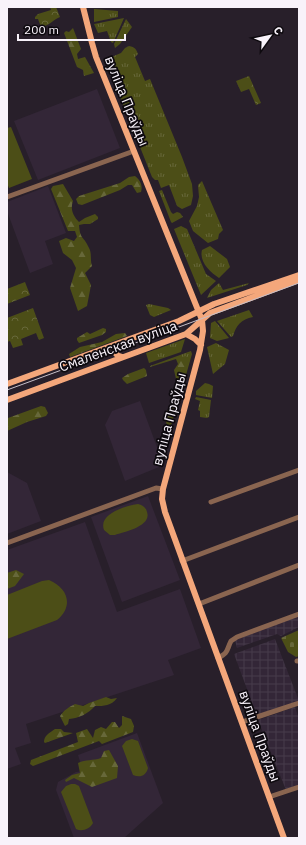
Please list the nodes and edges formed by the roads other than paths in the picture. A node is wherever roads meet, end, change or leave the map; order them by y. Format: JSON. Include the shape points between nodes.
{"nodes":[{"id":1,"x":83,"y":7,"type":"edge"},
{"id":2,"x":134,"y":151,"type":"junction"},
{"id":3,"x":7,"y":197,"type":"edge"},
{"id":4,"x":299,"y":275,"type":"edge"},
{"id":5,"x":299,"y":280,"type":"edge"},
{"id":6,"x":199,"y":312,"type":"junction"},
{"id":7,"x":202,"y":320,"type":"junction"},
{"id":8,"x":186,"y":334,"type":"junction"},
{"id":9,"x":117,"y":344,"type":"junction"},
{"id":10,"x":201,"y":345,"type":"junction"},
{"id":11,"x":106,"y":348,"type":"junction"},
{"id":12,"x":122,"y":357,"type":"junction"},
{"id":13,"x":110,"y":361,"type":"junction"},
{"id":14,"x":7,"y":384,"type":"edge"},
{"id":15,"x":7,"y":400,"type":"edge"},
{"id":16,"x":299,"y":470,"type":"edge"},
{"id":17,"x":163,"y":489,"type":"junction"},
{"id":18,"x":211,"y":502,"type":"dead end"},
{"id":19,"x":299,"y":517,"type":"edge"},
{"id":20,"x":7,"y":543,"type":"edge"},
{"id":21,"x":182,"y":561,"type":"junction"},
{"id":22,"x":299,"y":564,"type":"edge"},
{"id":23,"x":198,"y":604,"type":"junction"},
{"id":24,"x":299,"y":614,"type":"edge"},
{"id":25,"x":218,"y":658,"type":"junction"},
{"id":26,"x":299,"y":703,"type":"edge"},
{"id":27,"x":242,"y":722,"type":"junction"},
{"id":28,"x":299,"y":786,"type":"edge"},
{"id":29,"x":269,"y":797,"type":"junction"},
{"id":30,"x":284,"y":838,"type":"edge"}],
"edges":[{"from":1,"to":2,"type":"main road","name":"вуліца Праўды","via":[[96,57]]},
{"from":2,"to":3,"type":"street"},
{"from":2,"to":6,"type":"main road","name":"вуліца Праўды"},
{"from":4,"to":6,"type":"main road","name":"Смаленская вуліца","via":[[214,304]]},
{"from":5,"to":7,"type":"main road","name":"Смаленская вуліца","via":[[210,313]]},
{"from":6,"to":7,"type":"main road","name":"вуліца Праўды"},
{"from":6,"to":9,"type":"main road","name":"Смаленская вуліца"},
{"from":7,"to":8,"type":"main road","name":"Смаленская вуліца"},
{"from":7,"to":10,"type":"main road","name":"вуліца Праўды","via":[[204,331]]},
{"from":8,"to":10,"type":"main road"},
{"from":8,"to":12,"type":"main road","name":"Смаленская вуліца"},
{"from":9,"to":11,"type":"main road","name":"Смаленская вуліца"},
{"from":9,"to":12,"type":"main road","via":[[115,352]]},
{"from":10,"to":17,"type":"main road","name":"вуліца Праўды"},
{"from":11,"to":13,"type":"main road","via":[[112,353]]},
{"from":11,"to":14,"type":"main road","name":"Смаленская вуліца"},
{"from":12,"to":13,"type":"main road","name":"Смаленская вуліца"},
{"from":13,"to":15,"type":"main road","name":"Смаленская вуліца"},
{"from":16,"to":18,"type":"street"},
{"from":17,"to":20,"type":"street","via":[[156,488]]},
{"from":17,"to":21,"type":"main road","name":"вуліца Праўды","via":[[165,512]]},
{"from":19,"to":21,"type":"street"},
{"from":21,"to":23,"type":"main road","name":"вуліца Праўды"},
{"from":22,"to":23,"type":"street"},
{"from":23,"to":25,"type":"main road","name":"вуліца Праўды"},
{"from":24,"to":25,"type":"street","via":[[237,637],[231,641],[226,654]]},
{"from":25,"to":27,"type":"main road","name":"вуліца Праўды"},
{"from":26,"to":27,"type":"street"},
{"from":27,"to":29,"type":"main road","name":"вуліца Праўды"},
{"from":28,"to":29,"type":"street"},
{"from":29,"to":30,"type":"main road","name":"вуліца Праўды"}]}
